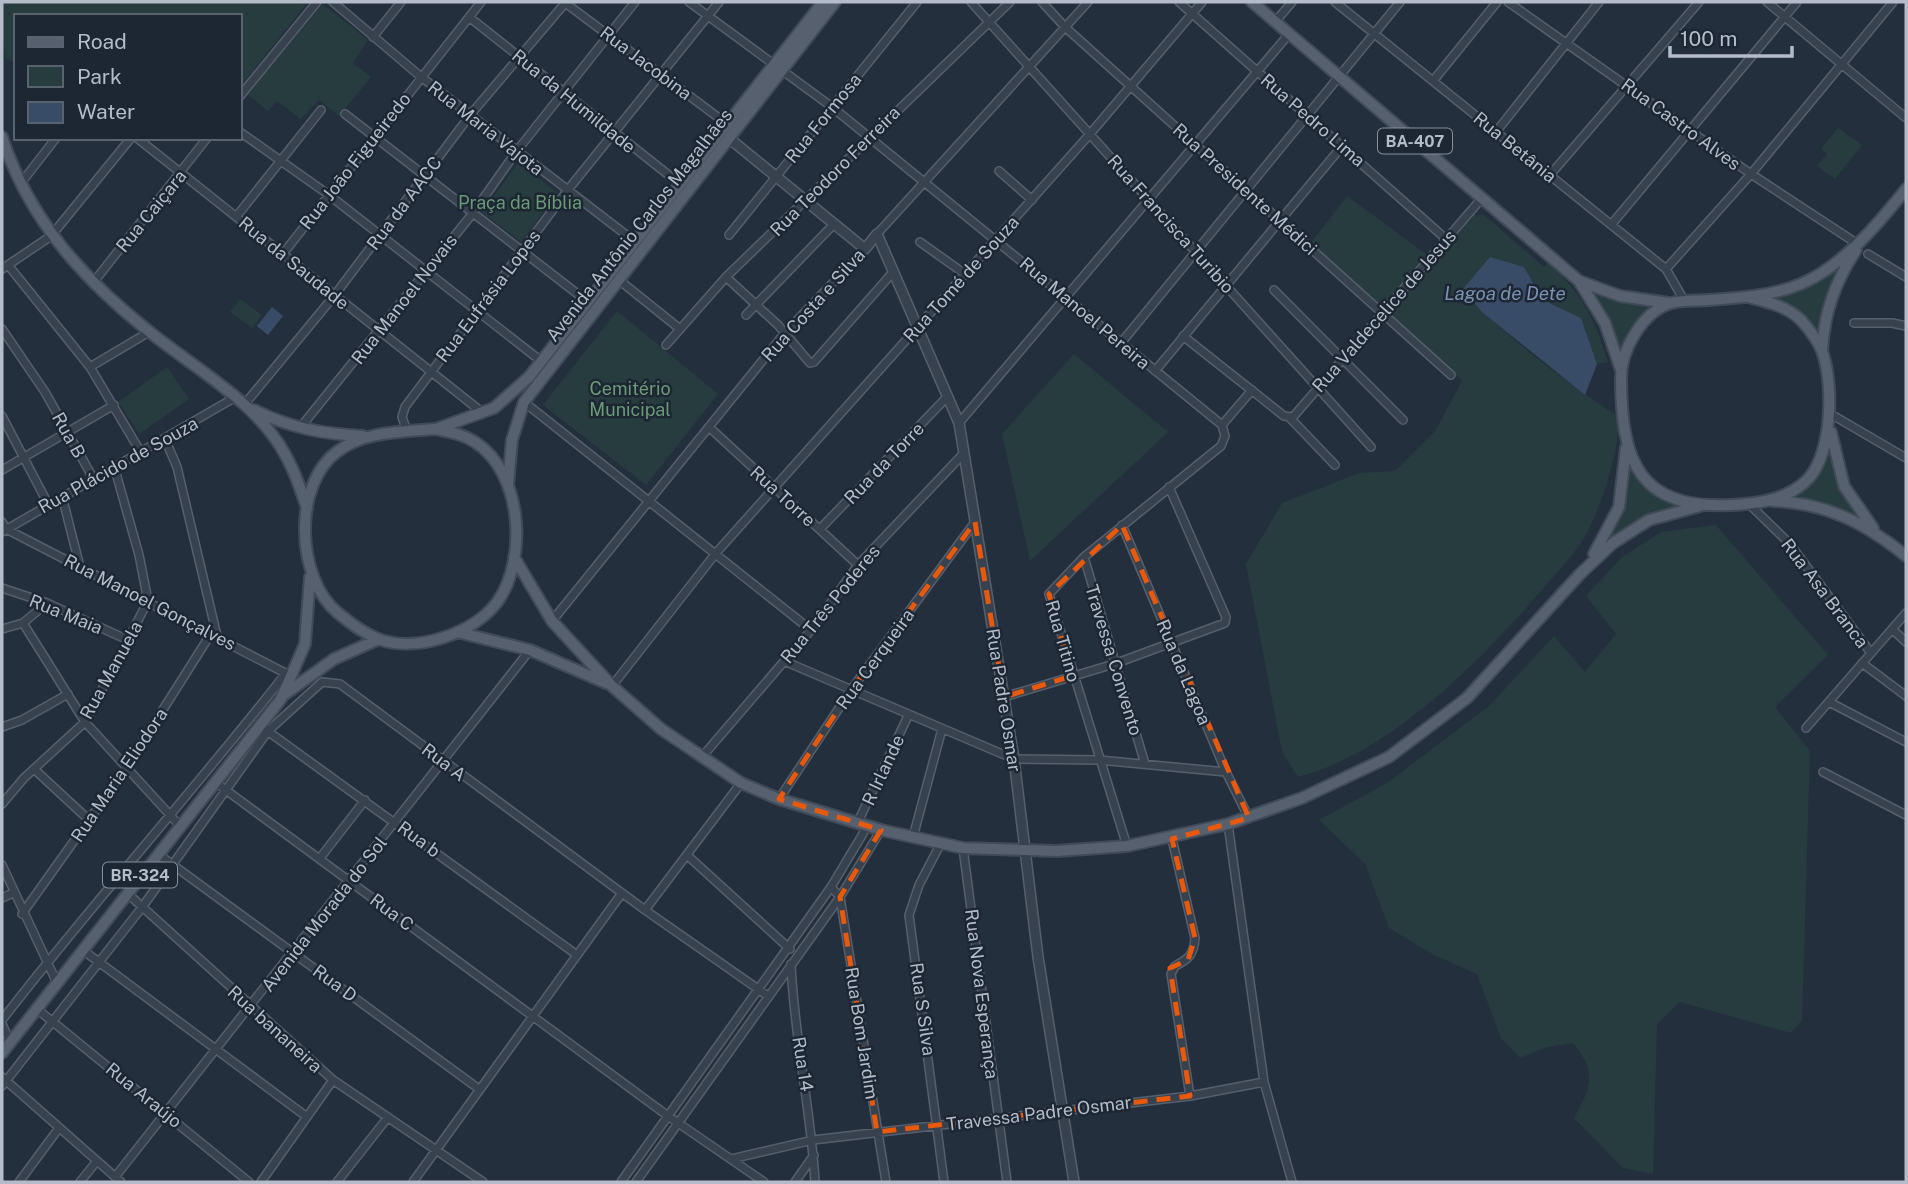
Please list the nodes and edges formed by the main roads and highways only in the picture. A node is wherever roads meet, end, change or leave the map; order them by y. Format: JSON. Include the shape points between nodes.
{"nodes":[{"id":1,"x":823,"y":2,"type":"edge"},
{"id":2,"x":835,"y":2,"type":"edge"},
{"id":3,"x":1252,"y":2,"type":"edge"},
{"id":4,"x":779,"y":67,"type":"junction"},
{"id":5,"x":2,"y":137,"type":"edge"},
{"id":6,"x":1906,"y":189,"type":"edge"},
{"id":7,"x":1860,"y":240,"type":"junction"},
{"id":8,"x":640,"y":245,"type":"junction"},
{"id":9,"x":1579,"y":281,"type":"junction"},
{"id":10,"x":1748,"y":297,"type":"junction"},
{"id":11,"x":1669,"y":303,"type":"junction"},
{"id":12,"x":1822,"y":351,"type":"junction"},
{"id":13,"x":1621,"y":370,"type":"junction"},
{"id":14,"x":244,"y":405,"type":"junction"},
{"id":15,"x":1829,"y":418,"type":"junction"},
{"id":16,"x":435,"y":429,"type":"junction"},
{"id":17,"x":369,"y":436,"type":"junction"},
{"id":18,"x":1627,"y":446,"type":"junction"},
{"id":19,"x":508,"y":487,"type":"junction"},
{"id":20,"x":1769,"y":501,"type":"junction"},
{"id":21,"x":1700,"y":506,"type":"junction"},
{"id":22,"x":307,"y":509,"type":"junction"},
{"id":23,"x":1877,"y":533,"type":"junction"},
{"id":24,"x":1906,"y":556,"type":"edge"},
{"id":25,"x":514,"y":557,"type":"junction"},
{"id":26,"x":310,"y":573,"type":"junction"},
{"id":27,"x":1580,"y":574,"type":"junction"},
{"id":28,"x":457,"y":632,"type":"junction"},
{"id":29,"x":379,"y":639,"type":"junction"},
{"id":30,"x":612,"y":685,"type":"junction"},
{"id":31,"x":281,"y":699,"type":"junction"},
{"id":32,"x":2,"y":1053,"type":"edge"}],
"edges":[{"from":1,"to":4,"type":"main road","name":"Avenida Antônio Carlos Magalhães"},
{"from":2,"to":4,"type":"main road","name":"Avenida Antônio Carlos Magalhães"},
{"from":3,"to":9,"type":"main road","number":"BA-407"},
{"from":4,"to":8,"type":"main road","name":"Avenida Antônio Carlos Magalhães","via":[[730,139]]},
{"from":4,"to":8,"type":"main road","name":"Avenida Antônio Carlos Magalhães","via":[[680,184]]},
{"from":5,"to":14,"type":"main road","via":[[20,184],[51,236],[93,283]]},
{"from":6,"to":7,"type":"main road"},
{"from":7,"to":10,"type":"main road","via":[[1802,284]]},
{"from":7,"to":12,"type":"main road","via":[[1836,282],[1824,322]]},
{"from":8,"to":16,"type":"main road","name":"Avenida Antônio Carlos Magalhães","via":[[516,390],[483,413]]},
{"from":8,"to":19,"type":"main road","name":"Avenida Antônio Carlos Magalhães","via":[[619,280],[524,402],[512,440]]},
{"from":9,"to":11,"type":"main road","number":"BA-407","via":[[1620,296]]},
{"from":9,"to":13,"type":"main road","number":"BA-407","via":[[1605,323]]},
{"from":10,"to":11,"type":"main road"},
{"from":10,"to":12,"type":"main road","via":[[1790,312]]},
{"from":11,"to":13,"type":"main road","via":[[1637,331]]},
{"from":12,"to":15,"type":"main road"},
{"from":13,"to":18,"type":"main road"},
{"from":14,"to":17,"type":"main road","via":[[299,428]]},
{"from":14,"to":22,"type":"main road","via":[[288,458]]},
{"from":15,"to":20,"type":"main road","via":[[1824,449],[1811,476]]},
{"from":15,"to":23,"type":"main road","via":[[1844,486]]},
{"from":16,"to":17,"type":"main road"},
{"from":16,"to":19,"type":"main road","via":[[458,434],[485,450]]},
{"from":17,"to":22,"type":"main road","via":[[337,451],[323,465]]},
{"from":18,"to":21,"type":"main road","via":[[1640,473],[1657,491]]},
{"from":18,"to":27,"type":"main road","via":[[1623,493],[1614,519]]},
{"from":19,"to":25,"type":"main road","via":[[516,525]]},
{"from":20,"to":21,"type":"main road"},
{"from":20,"to":23,"type":"main road","via":[[1820,506]]},
{"from":21,"to":27,"type":"main road","via":[[1638,526],[1613,542]]},
{"from":22,"to":26,"type":"main road"},
{"from":23,"to":24,"type":"main road"},
{"from":25,"to":28,"type":"main road","via":[[498,601],[483,617]]},
{"from":25,"to":30,"type":"main road","via":[[552,621]]},
{"from":26,"to":29,"type":"main road","via":[[333,609]]},
{"from":26,"to":31,"type":"main road","via":[[309,626]]},
{"from":27,"to":30,"type":"main road","via":[[1451,714],[1389,757],[1249,818],[1127,846],[963,848],[862,826],[741,783],[701,759]]},
{"from":28,"to":29,"type":"main road","via":[[432,641]]},
{"from":28,"to":30,"type":"main road","via":[[530,650]]},
{"from":29,"to":31,"type":"main road","via":[[334,659]]},
{"from":31,"to":32,"type":"main road","number":"BR-324","via":[[264,728],[157,853]]}]}
